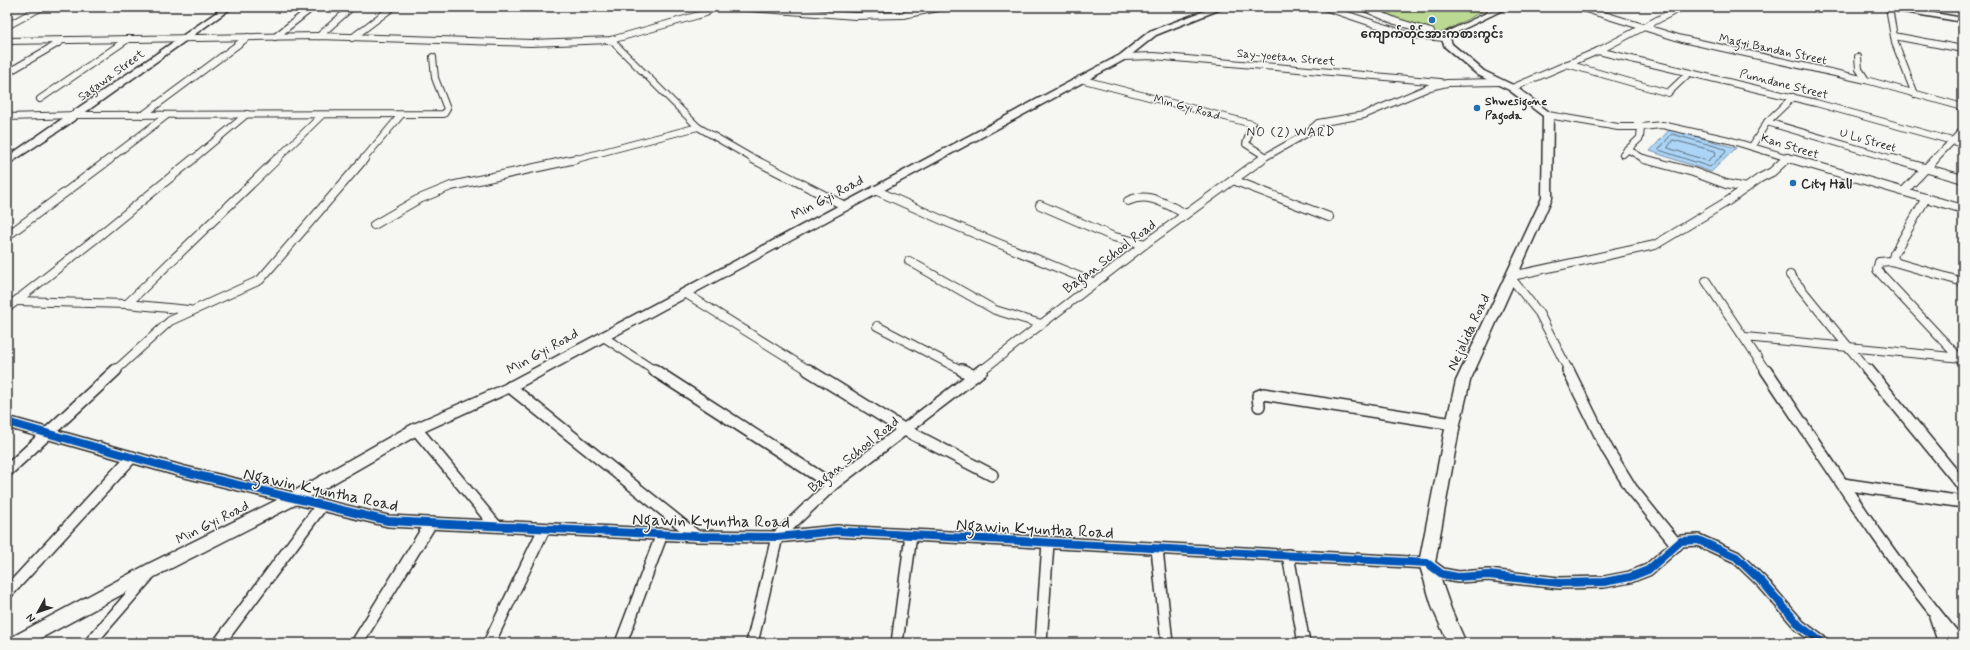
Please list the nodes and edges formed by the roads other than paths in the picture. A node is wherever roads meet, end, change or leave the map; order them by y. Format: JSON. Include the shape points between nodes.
{"nodes":[{"id":1,"x":42,"y":7,"type":"edge"},
{"id":2,"x":229,"y":7,"type":"edge"},
{"id":3,"x":314,"y":7,"type":"edge"},
{"id":4,"x":352,"y":7,"type":"edge"},
{"id":5,"x":393,"y":7,"type":"edge"},
{"id":6,"x":712,"y":7,"type":"edge"},
{"id":7,"x":738,"y":7,"type":"edge"},
{"id":8,"x":943,"y":7,"type":"edge"},
{"id":9,"x":1006,"y":7,"type":"edge"},
{"id":10,"x":1014,"y":7,"type":"edge"},
{"id":11,"x":1222,"y":7,"type":"edge"},
{"id":12,"x":1324,"y":7,"type":"edge"},
{"id":13,"x":1362,"y":7,"type":"edge"},
{"id":14,"x":1505,"y":7,"type":"edge"},
{"id":15,"x":1579,"y":7,"type":"edge"},
{"id":16,"x":1682,"y":7,"type":"edge"},
{"id":17,"x":1888,"y":7,"type":"edge"},
{"id":18,"x":1901,"y":7,"type":"edge"},
{"id":19,"x":1920,"y":7,"type":"edge"},
{"id":20,"x":1963,"y":14,"type":"edge"},
{"id":21,"x":1963,"y":17,"type":"edge"},
{"id":22,"x":1963,"y":20,"type":"edge"},
{"id":23,"x":7,"y":26,"type":"edge"},
{"id":24,"x":1643,"y":28,"type":"junction"},
{"id":25,"x":319,"y":36,"type":"junction"},
{"id":26,"x":1894,"y":36,"type":"junction"},
{"id":27,"x":248,"y":37,"type":"junction"},
{"id":28,"x":275,"y":37,"type":"junction"},
{"id":29,"x":1444,"y":37,"type":"junction"},
{"id":30,"x":185,"y":38,"type":"junction"},
{"id":31,"x":352,"y":38,"type":"junction"},
{"id":32,"x":128,"y":39,"type":"junction"},
{"id":33,"x":611,"y":40,"type":"junction"},
{"id":34,"x":7,"y":41,"type":"edge"},
{"id":35,"x":61,"y":41,"type":"junction"},
{"id":36,"x":1963,"y":49,"type":"edge"},
{"id":37,"x":1598,"y":51,"type":"junction"},
{"id":38,"x":433,"y":57,"type":"dead end"},
{"id":39,"x":1123,"y":57,"type":"junction"},
{"id":40,"x":1858,"y":57,"type":"dead end"},
{"id":41,"x":1567,"y":64,"type":"junction"},
{"id":42,"x":7,"y":73,"type":"edge"},
{"id":43,"x":1689,"y":73,"type":"junction"},
{"id":44,"x":1080,"y":80,"type":"junction"},
{"id":45,"x":1866,"y":80,"type":"junction"},
{"id":46,"x":1499,"y":82,"type":"junction"},
{"id":47,"x":1447,"y":83,"type":"junction"},
{"id":48,"x":1512,"y":88,"type":"junction"},
{"id":49,"x":1915,"y":94,"type":"junction"},
{"id":50,"x":1793,"y":97,"type":"junction"},
{"id":51,"x":40,"y":99,"type":"dead end"},
{"id":52,"x":1963,"y":107,"type":"edge"},
{"id":53,"x":248,"y":114,"type":"junction"},
{"id":54,"x":77,"y":115,"type":"junction"},
{"id":55,"x":143,"y":115,"type":"junction"},
{"id":56,"x":322,"y":115,"type":"junction"},
{"id":57,"x":402,"y":115,"type":"junction"},
{"id":58,"x":1548,"y":115,"type":"junction"},
{"id":59,"x":166,"y":116,"type":"junction"},
{"id":60,"x":8,"y":118,"type":"edge"},
{"id":61,"x":1767,"y":122,"type":"junction"},
{"id":62,"x":698,"y":127,"type":"junction"},
{"id":63,"x":1641,"y":127,"type":"junction"},
{"id":64,"x":1963,"y":130,"type":"edge"},
{"id":65,"x":1953,"y":141,"type":"junction"},
{"id":66,"x":1963,"y":144,"type":"edge"},
{"id":67,"x":1752,"y":146,"type":"junction"},
{"id":68,"x":1266,"y":156,"type":"junction"},
{"id":69,"x":1788,"y":156,"type":"junction"},
{"id":70,"x":7,"y":162,"type":"edge"},
{"id":71,"x":1925,"y":168,"type":"junction"},
{"id":72,"x":1963,"y":179,"type":"edge"},
{"id":73,"x":1233,"y":180,"type":"junction"},
{"id":74,"x":1746,"y":188,"type":"junction"},
{"id":75,"x":876,"y":190,"type":"junction"},
{"id":76,"x":1904,"y":191,"type":"junction"},
{"id":77,"x":1926,"y":198,"type":"junction"},
{"id":78,"x":1128,"y":201,"type":"dead end"},
{"id":79,"x":1040,"y":205,"type":"dead end"},
{"id":80,"x":845,"y":206,"type":"junction"},
{"id":81,"x":1963,"y":209,"type":"edge"},
{"id":82,"x":1186,"y":214,"type":"junction"},
{"id":83,"x":1329,"y":217,"type":"dead end"},
{"id":84,"x":374,"y":225,"type":"dead end"},
{"id":85,"x":7,"y":236,"type":"edge"},
{"id":86,"x":1145,"y":244,"type":"junction"},
{"id":87,"x":910,"y":261,"type":"dead end"},
{"id":88,"x":1896,"y":262,"type":"junction"},
{"id":89,"x":1790,"y":275,"type":"dead end"},
{"id":90,"x":1511,"y":277,"type":"junction"},
{"id":91,"x":1706,"y":280,"type":"dead end"},
{"id":92,"x":1963,"y":282,"type":"edge"},
{"id":93,"x":1095,"y":283,"type":"junction"},
{"id":94,"x":685,"y":293,"type":"junction"},
{"id":95,"x":16,"y":301,"type":"junction"},
{"id":96,"x":127,"y":304,"type":"junction"},
{"id":97,"x":7,"y":308,"type":"edge"},
{"id":98,"x":192,"y":311,"type":"junction"},
{"id":99,"x":1041,"y":324,"type":"junction"},
{"id":100,"x":877,"y":326,"type":"dead end"},
{"id":101,"x":602,"y":336,"type":"junction"},
{"id":102,"x":1745,"y":337,"type":"junction"},
{"id":103,"x":1850,"y":348,"type":"junction"},
{"id":104,"x":1962,"y":360,"type":"edge"},
{"id":105,"x":974,"y":376,"type":"junction"},
{"id":106,"x":510,"y":386,"type":"junction"},
{"id":107,"x":1259,"y":406,"type":"dead end"},
{"id":108,"x":7,"y":422,"type":"edge"},
{"id":109,"x":1453,"y":424,"type":"junction"},
{"id":110,"x":416,"y":429,"type":"junction"},
{"id":111,"x":904,"y":430,"type":"junction"},
{"id":112,"x":46,"y":433,"type":"junction"},
{"id":113,"x":132,"y":458,"type":"junction"},
{"id":114,"x":7,"y":471,"type":"edge"},
{"id":115,"x":992,"y":475,"type":"dead end"},
{"id":116,"x":1844,"y":484,"type":"junction"},
{"id":117,"x":832,"y":485,"type":"junction"},
{"id":118,"x":1963,"y":486,"type":"edge"},
{"id":119,"x":295,"y":498,"type":"junction"},
{"id":120,"x":1963,"y":502,"type":"edge"},
{"id":121,"x":322,"y":505,"type":"junction"},
{"id":122,"x":430,"y":523,"type":"junction"},
{"id":123,"x":496,"y":526,"type":"junction"},
{"id":124,"x":544,"y":529,"type":"junction"},
{"id":125,"x":662,"y":534,"type":"junction"},
{"id":126,"x":911,"y":535,"type":"junction"},
{"id":127,"x":696,"y":536,"type":"junction"},
{"id":128,"x":777,"y":537,"type":"junction"},
{"id":129,"x":1048,"y":543,"type":"junction"},
{"id":130,"x":1677,"y":545,"type":"junction"},
{"id":131,"x":1157,"y":549,"type":"junction"},
{"id":132,"x":1288,"y":555,"type":"junction"},
{"id":133,"x":1427,"y":563,"type":"junction"},
{"id":134,"x":154,"y":569,"type":"junction"},
{"id":135,"x":7,"y":593,"type":"edge"},
{"id":136,"x":1933,"y":611,"type":"junction"},
{"id":137,"x":16,"y":643,"type":"edge"},
{"id":138,"x":90,"y":643,"type":"edge"},
{"id":139,"x":219,"y":643,"type":"edge"},
{"id":140,"x":357,"y":643,"type":"edge"},
{"id":141,"x":489,"y":643,"type":"edge"},
{"id":142,"x":621,"y":643,"type":"edge"},
{"id":143,"x":752,"y":643,"type":"edge"},
{"id":144,"x":897,"y":643,"type":"edge"},
{"id":145,"x":1041,"y":643,"type":"edge"},
{"id":146,"x":1167,"y":643,"type":"edge"},
{"id":147,"x":1304,"y":643,"type":"edge"},
{"id":148,"x":1457,"y":643,"type":"edge"},
{"id":149,"x":1823,"y":643,"type":"edge"},
{"id":150,"x":1944,"y":643,"type":"edge"},
{"id":151,"x":1960,"y":643,"type":"edge"}],
"edges":[{"from":1,"to":23,"type":"street"},
{"from":2,"to":30,"type":"main road","name":"Sagawa Street"},
{"from":3,"to":28,"type":"street"},
{"from":4,"to":25,"type":"street"},
{"from":5,"to":31,"type":"street"},
{"from":6,"to":33,"type":"street","via":[[706,13]]},
{"from":7,"to":8,"type":"street","via":[[879,16],[903,15]]},
{"from":9,"to":10,"type":"street"},
{"from":11,"to":39,"type":"main road","name":"Min Gyi Road","via":[[1153,33]]},
{"from":12,"to":29,"type":"street","via":[[1405,34]]},
{"from":13,"to":29,"type":"street"},
{"from":14,"to":29,"type":"main road"},
{"from":15,"to":24,"type":"street","name":"Magyi Bandan Street"},
{"from":16,"to":24,"type":"street"},
{"from":17,"to":22,"type":"main road"},
{"from":17,"to":26,"type":"street"},
{"from":18,"to":21,"type":"main road"},
{"from":19,"to":20,"type":"main road"},
{"from":24,"to":37,"type":"street"},
{"from":24,"to":45,"type":"street","name":"Magyi Bandan Street"},
{"from":25,"to":28,"type":"street"},
{"from":25,"to":31,"type":"street"},
{"from":26,"to":36,"type":"street"},
{"from":26,"to":49,"type":"street"},
{"from":27,"to":28,"type":"street"},
{"from":27,"to":30,"type":"street"},
{"from":27,"to":55,"type":"street"},
{"from":29,"to":46,"type":"main road","via":[[1448,45],[1481,73]]},
{"from":30,"to":32,"type":"street"},
{"from":30,"to":54,"type":"main road","name":"Sagawa Street","via":[[139,68]]},
{"from":31,"to":33,"type":"street","via":[[530,43]]},
{"from":32,"to":35,"type":"street"},
{"from":32,"to":51,"type":"street"},
{"from":33,"to":62,"type":"street"},
{"from":34,"to":35,"type":"street"},
{"from":35,"to":42,"type":"street"},
{"from":37,"to":41,"type":"street"},
{"from":37,"to":43,"type":"street","name":"Punndane Street"},
{"from":38,"to":57,"type":"street","via":[[435,78],[447,110],[444,114]]},
{"from":39,"to":44,"type":"main road","name":"Min Gyi Road"},
{"from":39,"to":47,"type":"street","name":"Say-yoetan Street","via":[[1154,56]]},
{"from":40,"to":45,"type":"street","via":[[1859,69]]},
{"from":41,"to":43,"type":"street","via":[[1668,92]]},
{"from":41,"to":48,"type":"street"},
{"from":43,"to":50,"type":"street","name":"Punndane Street"},
{"from":44,"to":68,"type":"street","name":"Min Gyi Road","via":[[1252,124],[1246,144]]},
{"from":44,"to":75,"type":"main road","name":"Min Gyi Road"},
{"from":45,"to":49,"type":"street","name":"Magyi Bandan Street"},
{"from":46,"to":47,"type":"street","name":"Bagan School Road"},
{"from":46,"to":48,"type":"main road"},
{"from":47,"to":68,"type":"street","name":"Bagan School Road","via":[[1430,87],[1364,115],[1318,123],[1306,134]]},
{"from":48,"to":58,"type":"main road"},
{"from":49,"to":52,"type":"street","name":"Magyi Bandan Street"},
{"from":50,"to":61,"type":"street"},
{"from":50,"to":65,"type":"street","name":"Punndane Street"},
{"from":53,"to":56,"type":"street"},
{"from":53,"to":59,"type":"street"},
{"from":53,"to":95,"type":"street"},
{"from":54,"to":55,"type":"street"},
{"from":54,"to":60,"type":"street"},
{"from":54,"to":70,"type":"main road","name":"Sagawa Street"},
{"from":55,"to":59,"type":"street"},
{"from":56,"to":57,"type":"street"},
{"from":56,"to":96,"type":"street"},
{"from":57,"to":98,"type":"street","via":[[260,280]]},
{"from":58,"to":63,"type":"street","name":"Kan Street","via":[[1618,127]]},
{"from":58,"to":90,"type":"main road","name":"Nejalida Road","via":[[1548,198]]},
{"from":59,"to":85,"type":"street"},
{"from":61,"to":67,"type":"street"},
{"from":61,"to":71,"type":"street","name":"U Lu Street"},
{"from":62,"to":80,"type":"street","via":[[734,149]]},
{"from":62,"to":84,"type":"street","via":[[567,161],[451,186],[416,200]]},
{"from":63,"to":67,"type":"street","name":"Kan Street","via":[[1662,125]]},
{"from":63,"to":74,"type":"street","via":[[1640,138],[1625,152]]},
{"from":64,"to":65,"type":"street"},
{"from":65,"to":66,"type":"street","name":"Punndane Street"},
{"from":65,"to":71,"type":"street"},
{"from":67,"to":69,"type":"street","name":"Kan Street"},
{"from":68,"to":73,"type":"street","name":"Bagan School Road"},
{"from":69,"to":74,"type":"street","via":[[1772,172]]},
{"from":69,"to":76,"type":"street","name":"Kan Street"},
{"from":71,"to":72,"type":"street","name":"U Lu Street"},
{"from":71,"to":76,"type":"street"},
{"from":73,"to":82,"type":"street","name":"Bagan School Road"},
{"from":73,"to":83,"type":"street"},
{"from":74,"to":90,"type":"street","via":[[1655,244]]},
{"from":75,"to":80,"type":"main road","name":"Min Gyi Road"},
{"from":75,"to":93,"type":"street"},
{"from":76,"to":77,"type":"street","name":"Kan Street"},
{"from":77,"to":81,"type":"street","name":"Kan Street"},
{"from":77,"to":88,"type":"street","via":[[1894,254]]},
{"from":78,"to":82,"type":"street","via":[[1145,196]]},
{"from":79,"to":86,"type":"street","via":[[1114,237]]},
{"from":80,"to":94,"type":"main road","name":"Min Gyi Road"},
{"from":82,"to":86,"type":"street","name":"Bagan School Road"},
{"from":86,"to":93,"type":"street","name":"Bagan School Road"},
{"from":87,"to":99,"type":"street","via":[[994,310]]},
{"from":88,"to":92,"type":"street"},
{"from":88,"to":104,"type":"street","via":[[1879,262],[1877,270]]},
{"from":89,"to":103,"type":"street"},
{"from":90,"to":109,"type":"main road","name":"Nejalida Road","via":[[1463,381]]},
{"from":90,"to":130,"type":"street","via":[[1539,313],[1619,469]]},
{"from":91,"to":102,"type":"street"},
{"from":93,"to":99,"type":"street","name":"Bagan School Road"},
{"from":94,"to":101,"type":"main road","name":"Min Gyi Road"},
{"from":94,"to":111,"type":"street"},
{"from":95,"to":96,"type":"street"},
{"from":95,"to":97,"type":"street"},
{"from":96,"to":98,"type":"street"},
{"from":98,"to":112,"type":"street","via":[[170,321]]},
{"from":99,"to":105,"type":"street","name":"Bagan School Road"},
{"from":100,"to":105,"type":"street"},
{"from":101,"to":106,"type":"main road","name":"Min Gyi Road"},
{"from":101,"to":117,"type":"street"},
{"from":102,"to":103,"type":"street"},
{"from":102,"to":116,"type":"street","via":[[1770,378]]},
{"from":103,"to":104,"type":"street"},
{"from":103,"to":118,"type":"street"},
{"from":105,"to":111,"type":"street","name":"Bagan School Road"},
{"from":106,"to":110,"type":"main road","name":"Min Gyi Road"},
{"from":106,"to":127,"type":"street"},
{"from":107,"to":109,"type":"street","via":[[1258,396],[1262,394]]},
{"from":108,"to":112,"type":"street","name":"Ngawin Kyuntha Road"},
{"from":109,"to":133,"type":"main road","name":"Nejalida Road"},
{"from":110,"to":119,"type":"main road","name":"Min Gyi Road"},
{"from":110,"to":123,"type":"street"},
{"from":111,"to":115,"type":"street"},
{"from":111,"to":117,"type":"street","name":"Bagan School Road"},
{"from":112,"to":113,"type":"street","name":"Ngawin Kyuntha Road"},
{"from":112,"to":114,"type":"street"},
{"from":113,"to":119,"type":"street","name":"Ngawin Kyuntha Road"},
{"from":113,"to":135,"type":"street"},
{"from":116,"to":120,"type":"street"},
{"from":116,"to":136,"type":"street"},
{"from":117,"to":128,"type":"street","name":"Bagan School Road"},
{"from":119,"to":121,"type":"street","name":"Ngawin Kyuntha Road"},
{"from":119,"to":134,"type":"main road","name":"Min Gyi Road"},
{"from":121,"to":122,"type":"street","name":"Ngawin Kyuntha Road","via":[[388,521]]},
{"from":121,"to":139,"type":"street"},
{"from":122,"to":123,"type":"street","name":"Ngawin Kyuntha Road"},
{"from":122,"to":140,"type":"street"},
{"from":123,"to":124,"type":"street","name":"Ngawin Kyuntha Road"},
{"from":124,"to":125,"type":"street","name":"Ngawin Kyuntha Road"},
{"from":124,"to":141,"type":"street"},
{"from":125,"to":127,"type":"street","name":"Ngawin Kyuntha Road"},
{"from":125,"to":142,"type":"street"},
{"from":126,"to":128,"type":"street","name":"Ngawin Kyuntha Road","via":[[837,531]]},
{"from":126,"to":129,"type":"street","name":"Ngawin Kyuntha Road"},
{"from":126,"to":144,"type":"street"},
{"from":127,"to":128,"type":"street","name":"Ngawin Kyuntha Road"},
{"from":128,"to":143,"type":"street"},
{"from":129,"to":131,"type":"street","name":"Ngawin Kyuntha Road"},
{"from":129,"to":145,"type":"street"},
{"from":130,"to":133,"type":"street","via":[[1648,570],[1630,577],[1604,582],[1560,583],[1488,575],[1458,577],[1442,574]]},
{"from":130,"to":149,"type":"street","via":[[1681,541],[1698,540],[1736,557],[1763,583],[1800,626]]},
{"from":131,"to":132,"type":"street","name":"Ngawin Kyuntha Road"},
{"from":131,"to":146,"type":"street"},
{"from":132,"to":133,"type":"street","name":"Ngawin Kyuntha Road"},
{"from":132,"to":147,"type":"street"},
{"from":133,"to":148,"type":"main road","name":"Nejalida Road","via":[[1442,609]]},
{"from":134,"to":137,"type":"main road","name":"Min Gyi Road"},
{"from":134,"to":138,"type":"street"},
{"from":136,"to":150,"type":"street"},
{"from":136,"to":151,"type":"street"}]}
